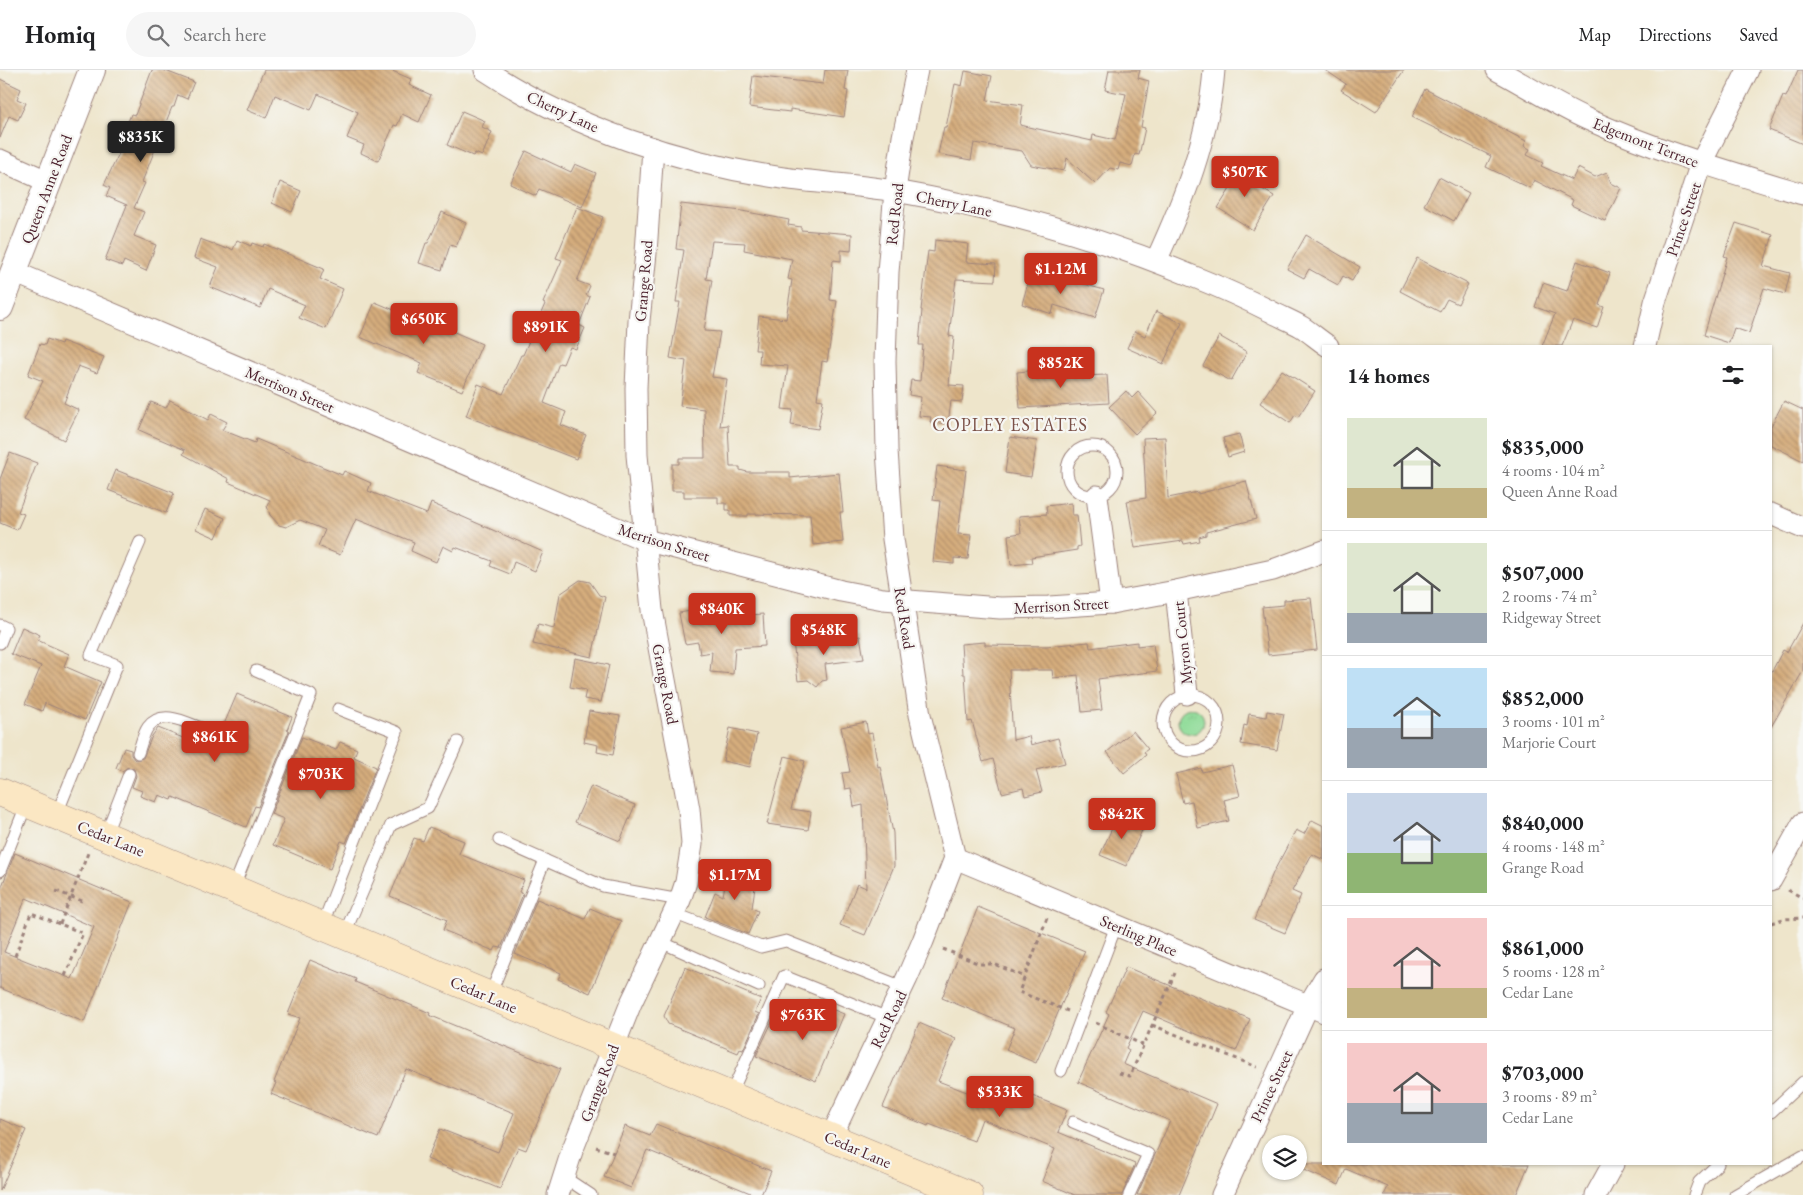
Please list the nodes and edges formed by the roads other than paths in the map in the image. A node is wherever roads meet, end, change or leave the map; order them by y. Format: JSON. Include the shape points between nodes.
{"nodes":[{"id":1,"x":92,"y":70,"type":"edge"},
{"id":2,"x":485,"y":70,"type":"edge"},
{"id":3,"x":917,"y":70,"type":"edge"},
{"id":4,"x":1214,"y":70,"type":"edge"},
{"id":5,"x":1497,"y":70,"type":"edge"},
{"id":6,"x":1748,"y":70,"type":"edge"},
{"id":7,"x":653,"y":148,"type":"junction"},
{"id":8,"x":0,"y":160,"type":"edge"},
{"id":9,"x":1701,"y":164,"type":"junction"},
{"id":10,"x":49,"y":182,"type":"junction"},
{"id":11,"x":895,"y":191,"type":"junction"},
{"id":12,"x":1803,"y":194,"type":"edge"},
{"id":13,"x":1156,"y":261,"type":"junction"},
{"id":14,"x":14,"y":272,"type":"junction"},
{"id":15,"x":0,"y":307,"type":"edge"},
{"id":16,"x":1327,"y":345,"type":"edge"},
{"id":17,"x":1645,"y":345,"type":"edge"},
{"id":18,"x":1098,"y":496,"type":"junction"},
{"id":19,"x":1772,"y":514,"type":"edge"},
{"id":20,"x":1803,"y":528,"type":"edge"},
{"id":21,"x":645,"y":540,"type":"junction"},
{"id":22,"x":140,"y":542,"type":"dead end"},
{"id":23,"x":1322,"y":552,"type":"edge"},
{"id":24,"x":1176,"y":591,"type":"junction"},
{"id":25,"x":902,"y":601,"type":"junction"},
{"id":26,"x":1111,"y":603,"type":"junction"},
{"id":27,"x":0,"y":625,"type":"edge"},
{"id":28,"x":0,"y":643,"type":"edge"},
{"id":29,"x":256,"y":671,"type":"dead end"},
{"id":30,"x":1187,"y":694,"type":"junction"},
{"id":31,"x":338,"y":709,"type":"dead end"},
{"id":32,"x":203,"y":729,"type":"dead end"},
{"id":33,"x":458,"y":742,"type":"dead end"},
{"id":34,"x":138,"y":753,"type":"dead end"},
{"id":35,"x":130,"y":774,"type":"dead end"},
{"id":36,"x":0,"y":792,"type":"edge"},
{"id":37,"x":27,"y":803,"type":"junction"},
{"id":38,"x":56,"y":816,"type":"junction"},
{"id":39,"x":1803,"y":823,"type":"edge"},
{"id":40,"x":101,"y":834,"type":"junction"},
{"id":41,"x":499,"y":840,"type":"dead end"},
{"id":42,"x":955,"y":858,"type":"junction"},
{"id":43,"x":545,"y":860,"type":"junction"},
{"id":44,"x":0,"y":871,"type":"edge"},
{"id":45,"x":1772,"y":878,"type":"edge"},
{"id":46,"x":233,"y":889,"type":"junction"},
{"id":47,"x":677,"y":906,"type":"junction"},
{"id":48,"x":1116,"y":926,"type":"junction"},
{"id":49,"x":333,"y":931,"type":"junction"},
{"id":50,"x":661,"y":942,"type":"junction"},
{"id":51,"x":759,"y":986,"type":"dead end"},
{"id":52,"x":1322,"y":986,"type":"edge"},
{"id":53,"x":903,"y":988,"type":"junction"},
{"id":54,"x":490,"y":996,"type":"junction"},
{"id":55,"x":1316,"y":1009,"type":"edge"},
{"id":56,"x":888,"y":1018,"type":"junction"},
{"id":57,"x":613,"y":1047,"type":"junction"},
{"id":58,"x":1061,"y":1071,"type":"dead end"},
{"id":59,"x":1803,"y":1082,"type":"edge"},
{"id":60,"x":730,"y":1096,"type":"junction"},
{"id":61,"x":1772,"y":1111,"type":"edge"},
{"id":62,"x":1073,"y":1122,"type":"dead end"},
{"id":63,"x":831,"y":1137,"type":"junction"},
{"id":64,"x":1803,"y":1156,"type":"edge"},
{"id":65,"x":1612,"y":1165,"type":"edge"},
{"id":66,"x":1717,"y":1165,"type":"edge"},
{"id":67,"x":561,"y":1186,"type":"edge"},
{"id":68,"x":591,"y":1195,"type":"edge"},
{"id":69,"x":969,"y":1195,"type":"edge"},
{"id":70,"x":1130,"y":1195,"type":"edge"},
{"id":71,"x":1222,"y":1195,"type":"edge"},
{"id":72,"x":1596,"y":1195,"type":"edge"},
{"id":73,"x":1694,"y":1195,"type":"edge"},
{"id":74,"x":1735,"y":1195,"type":"edge"}],
"edges":[{"from":1,"to":10,"type":"street","name":"Queen Anne Road"},
{"from":2,"to":7,"type":"street","name":"Cherry Lane","via":[[550,106]]},
{"from":3,"to":11,"type":"street","name":"Red Road"},
{"from":4,"to":13,"type":"street","via":[[1196,161]]},
{"from":5,"to":9,"type":"street","name":"Edgemont Terrace","via":[[1586,119]]},
{"from":6,"to":9,"type":"street","name":"Prince Street"},
{"from":7,"to":11,"type":"street","name":"Cherry Lane","via":[[782,178]]},
{"from":7,"to":21,"type":"street","name":"Grange Road","via":[[636,388],[637,455]]},
{"from":8,"to":10,"type":"street"},
{"from":9,"to":12,"type":"street","name":"Edgemont Terrace"},
{"from":9,"to":17,"type":"street","name":"Prince Street","via":[[1654,302]]},
{"from":10,"to":14,"type":"street","name":"Queen Anne Road"},
{"from":11,"to":13,"type":"street","name":"Cherry Lane","via":[[1040,222]]},
{"from":11,"to":25,"type":"street","name":"Red Road","via":[[885,361],[893,539]]},
{"from":13,"to":16,"type":"street","name":"Cherry Lane","via":[[1231,292],[1303,328]]},
{"from":14,"to":15,"type":"street","name":"Queen Anne Road"},
{"from":14,"to":21,"type":"street","name":"Merrison Street"},
{"from":18,"to":18,"type":"lane","via":[[1112,487],[1118,470],[1116,462],[1111,454],[1096,446],[1080,449],[1067,468],[1067,476],[1075,490]]},
{"from":18,"to":26,"type":"street"},
{"from":19,"to":20,"type":"street"},
{"from":21,"to":25,"type":"street","name":"Merrison Street","via":[[841,591]]},
{"from":21,"to":47,"type":"street","name":"Grange Road","via":[[652,610],[690,809],[692,844],[686,882]]},
{"from":22,"to":38,"type":"lane","via":[[91,655],[117,665]]},
{"from":23,"to":24,"type":"street","name":"Merrison Street","via":[[1273,570]]},
{"from":24,"to":26,"type":"street","name":"Merrison Street"},
{"from":24,"to":30,"type":"street","name":"Myron Court"},
{"from":25,"to":26,"type":"street","name":"Merrison Street","via":[[1000,608]]},
{"from":25,"to":42,"type":"street","name":"Red Road","via":[[920,715]]},
{"from":27,"to":28,"type":"lane","via":[[6,628]]},
{"from":29,"to":46,"type":"lane","via":[[311,695]]},
{"from":30,"to":30,"type":"lane","via":[[1171,702],[1163,718],[1163,727],[1171,743],[1186,751],[1196,751],[1213,741],[1220,723],[1213,705],[1206,698]]},
{"from":31,"to":49,"type":"lane","via":[[397,732]]},
{"from":32,"to":34,"type":"lane","via":[[175,718],[161,718],[147,728]]},
{"from":33,"to":49,"type":"lane","via":[[428,808],[391,825]]},
{"from":35,"to":40,"type":"lane"},
{"from":36,"to":37,"type":"main road","name":"Cedar Lane"},
{"from":37,"to":38,"type":"main road","name":"Cedar Lane"},
{"from":37,"to":44,"type":"lane"},
{"from":38,"to":40,"type":"main road","name":"Cedar Lane"},
{"from":39,"to":45,"type":"street"},
{"from":40,"to":46,"type":"main road","name":"Cedar Lane"},
{"from":41,"to":43,"type":"lane"},
{"from":42,"to":48,"type":"street","name":"Sterling Place"},
{"from":42,"to":53,"type":"street","name":"Red Road"},
{"from":43,"to":47,"type":"lane","via":[[603,886]]},
{"from":43,"to":54,"type":"lane"},
{"from":46,"to":49,"type":"main road","name":"Cedar Lane"},
{"from":47,"to":50,"type":"street","name":"Grange Road"},
{"from":47,"to":53,"type":"lane","via":[[761,947],[786,941]]},
{"from":48,"to":55,"type":"street","name":"Sterling Place"},
{"from":48,"to":58,"type":"lane"},
{"from":49,"to":54,"type":"main road","name":"Cedar Lane"},
{"from":50,"to":51,"type":"lane"},
{"from":50,"to":57,"type":"street","name":"Grange Road"},
{"from":52,"to":55,"type":"street","name":"Prince Street"},
{"from":53,"to":56,"type":"street","name":"Red Road"},
{"from":54,"to":57,"type":"main road","name":"Cedar Lane"},
{"from":55,"to":71,"type":"street","name":"Prince Street","via":[[1276,1074]]},
{"from":56,"to":60,"type":"lane","via":[[784,976]]},
{"from":56,"to":63,"type":"street","name":"Red Road"},
{"from":57,"to":60,"type":"main road","name":"Cedar Lane"},
{"from":57,"to":67,"type":"street","name":"Grange Road"},
{"from":59,"to":61,"type":"lane"},
{"from":60,"to":63,"type":"main road","name":"Cedar Lane"},
{"from":62,"to":70,"type":"lane","via":[[1148,1154]]},
{"from":63,"to":69,"type":"main road","name":"Cedar Lane"},
{"from":64,"to":74,"type":"lane"},
{"from":65,"to":72,"type":"street"},
{"from":66,"to":73,"type":"lane","via":[[1699,1182]]},
{"from":67,"to":68,"type":"lane"}]}
